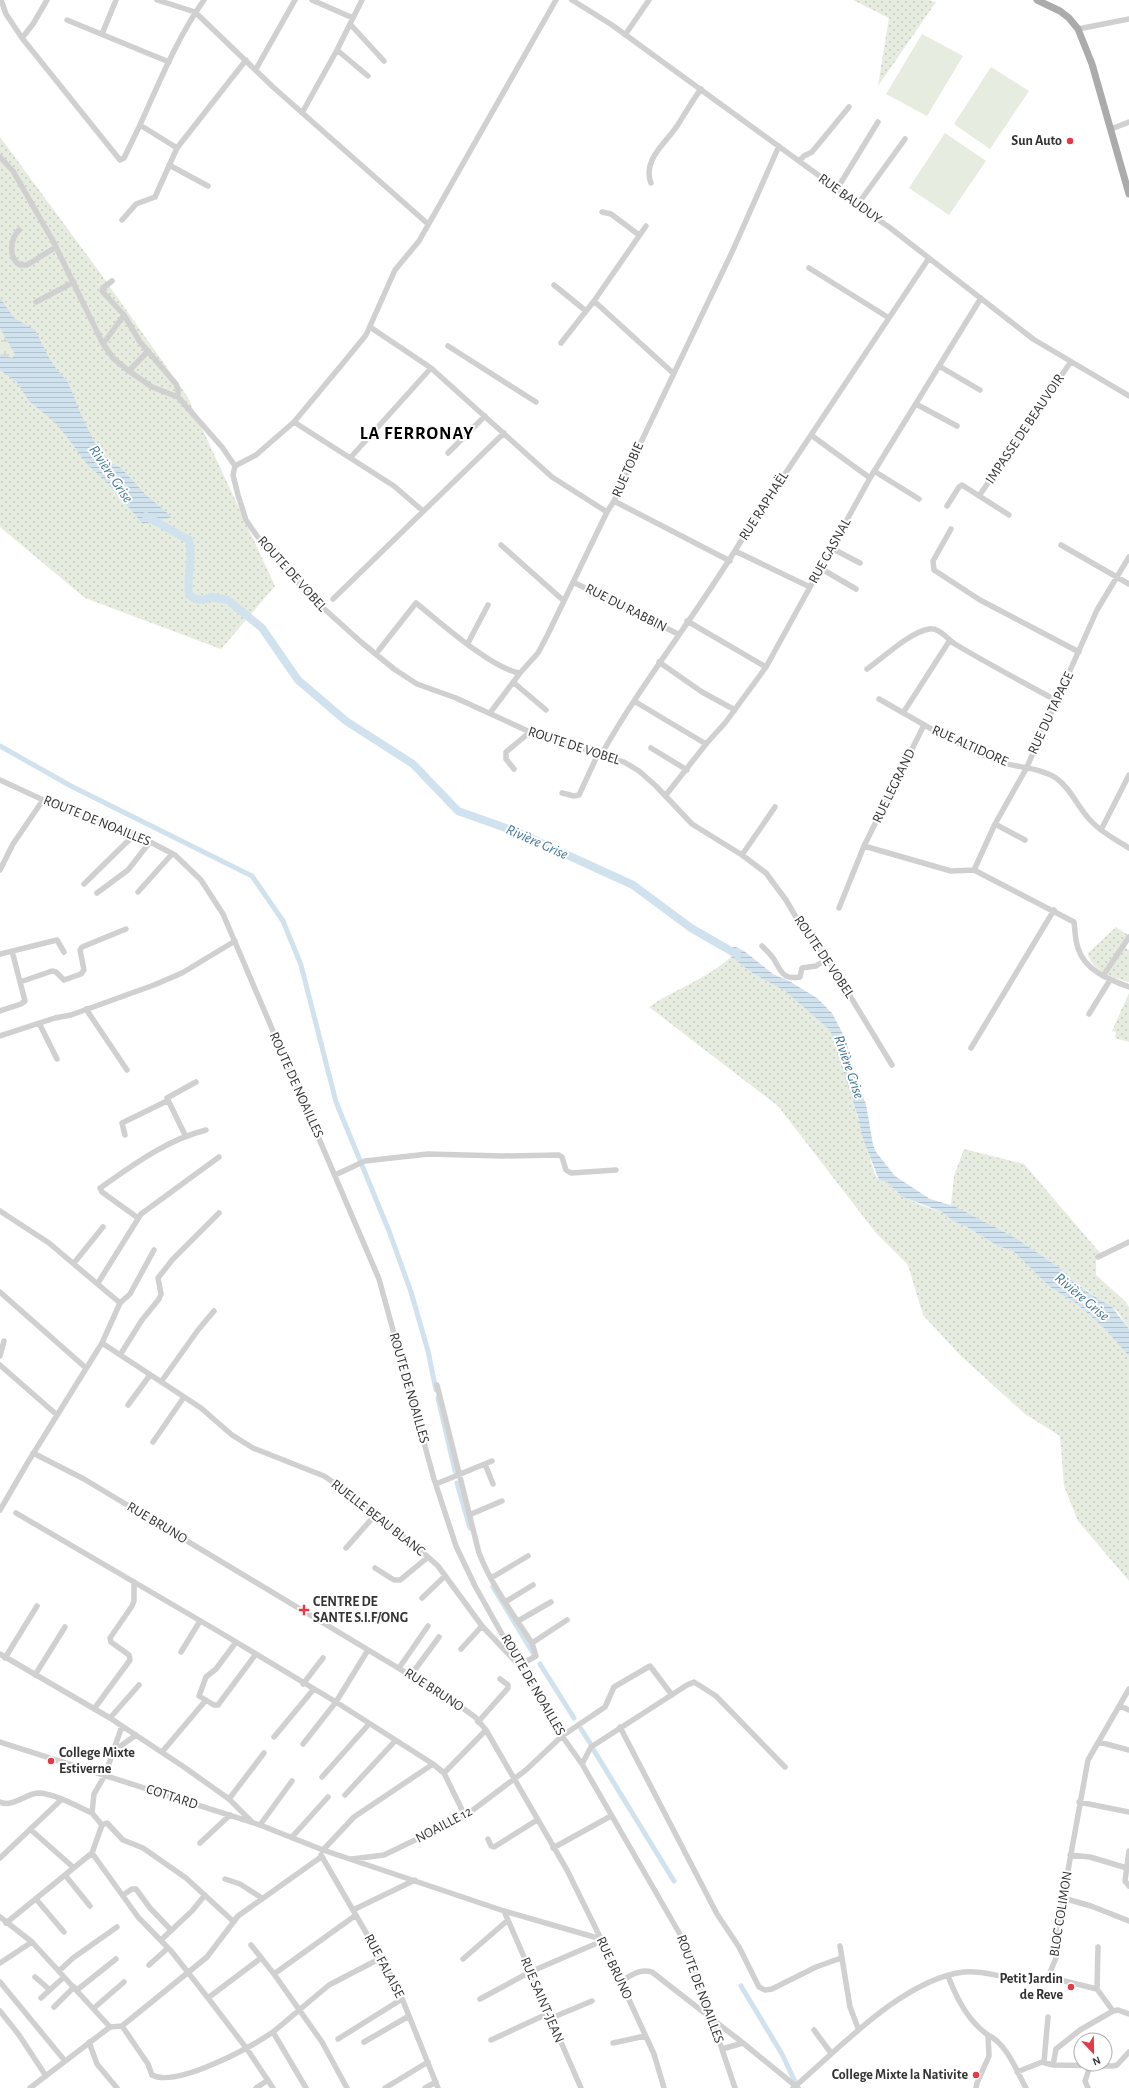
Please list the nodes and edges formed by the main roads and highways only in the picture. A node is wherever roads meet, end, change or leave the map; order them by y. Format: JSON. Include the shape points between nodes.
{"nodes":[{"id":1,"x":1037,"y":0,"type":"edge"},
{"id":2,"x":1129,"y":194,"type":"edge"}],
"edges":[{"from":1,"to":2,"type":"main road","via":[[1060,11],[1078,29],[1092,64]]}]}
